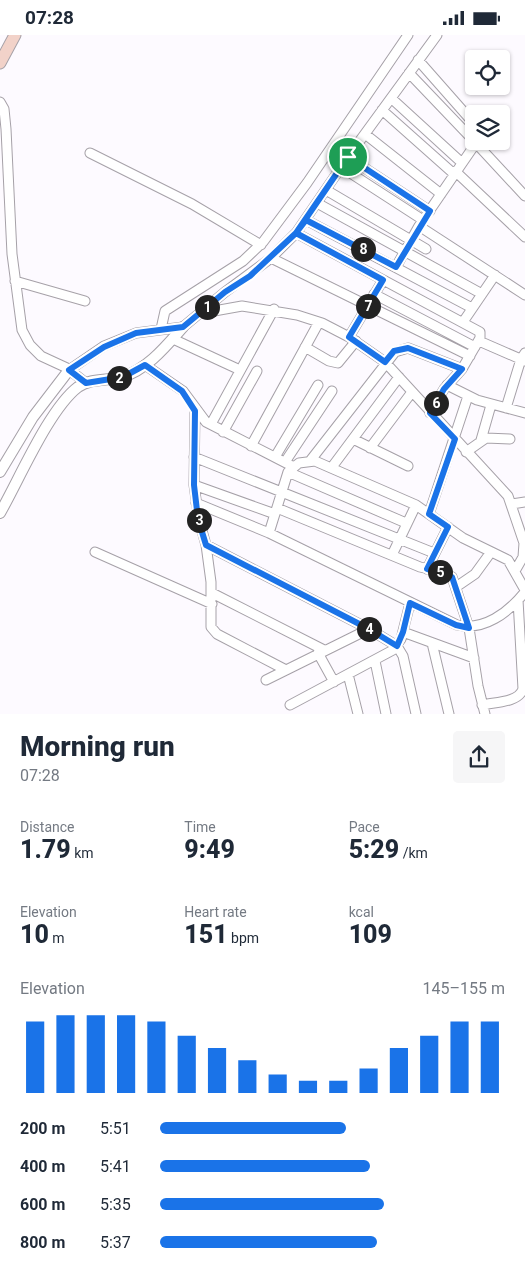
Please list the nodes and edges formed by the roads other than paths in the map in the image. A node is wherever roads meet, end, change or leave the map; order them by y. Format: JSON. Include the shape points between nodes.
{"nodes":[{"id":1,"x":15,"y":35,"type":"edge"},
{"id":2,"x":408,"y":35,"type":"edge"},
{"id":3,"x":437,"y":35,"type":"edge"},
{"id":4,"x":418,"y":60,"type":"junction"},
{"id":5,"x":0,"y":63,"type":"edge"},
{"id":6,"x":409,"y":73,"type":"junction"},
{"id":7,"x":391,"y":98,"type":"junction"},
{"id":8,"x":0,"y":102,"type":"edge"},
{"id":9,"x":382,"y":110,"type":"junction"},
{"id":10,"x":465,"y":113,"type":"edge"},
{"id":11,"x":3,"y":129,"type":"edge"},
{"id":12,"x":465,"y":132,"type":"edge"},
{"id":13,"x":365,"y":134,"type":"junction"},
{"id":14,"x":469,"y":150,"type":"edge"},
{"id":15,"x":482,"y":150,"type":"edge"},
{"id":16,"x":90,"y":153,"type":"dead end"},
{"id":17,"x":348,"y":157,"type":"junction"},
{"id":18,"x":461,"y":162,"type":"junction"},
{"id":19,"x":341,"y":167,"type":"junction"},
{"id":20,"x":455,"y":172,"type":"junction"},
{"id":21,"x":326,"y":190,"type":"junction"},
{"id":22,"x":441,"y":194,"type":"junction"},
{"id":23,"x":525,"y":196,"type":"edge"},
{"id":24,"x":317,"y":203,"type":"junction"},
{"id":25,"x":430,"y":211,"type":"junction"},
{"id":26,"x":306,"y":220,"type":"junction"},
{"id":27,"x":421,"y":223,"type":"junction"},
{"id":28,"x":296,"y":233,"type":"junction"},
{"id":29,"x":525,"y":237,"type":"edge"},
{"id":30,"x":411,"y":240,"type":"junction"},
{"id":31,"x":261,"y":245,"type":"junction"},
{"id":32,"x":426,"y":249,"type":"dead end"},
{"id":33,"x":404,"y":251,"type":"junction"},
{"id":34,"x":271,"y":258,"type":"junction"},
{"id":35,"x":396,"y":267,"type":"junction"},
{"id":36,"x":495,"y":275,"type":"junction"},
{"id":37,"x":383,"y":280,"type":"junction"},
{"id":38,"x":15,"y":281,"type":"junction"},
{"id":39,"x":374,"y":294,"type":"junction"},
{"id":40,"x":482,"y":294,"type":"junction"},
{"id":41,"x":525,"y":295,"type":"edge"},
{"id":42,"x":85,"y":301,"type":"dead end"},
{"id":43,"x":368,"y":307,"type":"junction"},
{"id":44,"x":472,"y":308,"type":"junction"},
{"id":45,"x":274,"y":309,"type":"junction"},
{"id":46,"x":196,"y":315,"type":"junction"},
{"id":47,"x":318,"y":322,"type":"junction"},
{"id":48,"x":464,"y":322,"type":"junction"},
{"id":49,"x":183,"y":327,"type":"junction"},
{"id":50,"x":160,"y":329,"type":"junction"},
{"id":51,"x":173,"y":339,"type":"junction"},
{"id":52,"x":353,"y":339,"type":"junction"},
{"id":53,"x":477,"y":344,"type":"junction"},
{"id":54,"x":306,"y":347,"type":"junction"},
{"id":55,"x":470,"y":356,"type":"junction"},
{"id":56,"x":524,"y":358,"type":"edge"},
{"id":57,"x":385,"y":362,"type":"junction"},
{"id":58,"x":145,"y":365,"type":"junction"},
{"id":59,"x":462,"y":369,"type":"junction"},
{"id":60,"x":240,"y":370,"type":"junction"},
{"id":61,"x":257,"y":371,"type":"dead end"},
{"id":62,"x":77,"y":376,"type":"junction"},
{"id":63,"x":399,"y":377,"type":"junction"},
{"id":64,"x":318,"y":385,"type":"dead end"},
{"id":65,"x":447,"y":385,"type":"junction"},
{"id":66,"x":332,"y":391,"type":"dead end"},
{"id":67,"x":412,"y":392,"type":"junction"},
{"id":68,"x":468,"y":396,"type":"junction"},
{"id":69,"x":491,"y":405,"type":"junction"},
{"id":70,"x":506,"y":408,"type":"junction"},
{"id":71,"x":195,"y":411,"type":"junction"},
{"id":72,"x":430,"y":413,"type":"junction"},
{"id":73,"x":525,"y":413,"type":"edge"},
{"id":74,"x":210,"y":425,"type":"junction"},
{"id":75,"x":223,"y":432,"type":"junction"},
{"id":76,"x":353,"y":439,"type":"junction"},
{"id":77,"x":455,"y":439,"type":"junction"},
{"id":78,"x":510,"y":439,"type":"dead end"},
{"id":79,"x":481,"y":440,"type":"junction"},
{"id":80,"x":251,"y":446,"type":"junction"},
{"id":81,"x":370,"y":448,"type":"junction"},
{"id":82,"x":466,"y":452,"type":"junction"},
{"id":83,"x":194,"y":457,"type":"junction"},
{"id":84,"x":275,"y":457,"type":"junction"},
{"id":85,"x":310,"y":461,"type":"junction"},
{"id":86,"x":408,"y":466,"type":"dead end"},
{"id":87,"x":288,"y":467,"type":"junction"},
{"id":88,"x":332,"y":467,"type":"junction"},
{"id":89,"x":0,"y":472,"type":"edge"},
{"id":90,"x":194,"y":485,"type":"junction"},
{"id":91,"x":282,"y":491,"type":"junction"},
{"id":92,"x":525,"y":502,"type":"edge"},
{"id":93,"x":196,"y":503,"type":"junction"},
{"id":94,"x":512,"y":504,"type":"junction"},
{"id":95,"x":416,"y":505,"type":"junction"},
{"id":96,"x":276,"y":511,"type":"junction"},
{"id":97,"x":0,"y":513,"type":"edge"},
{"id":98,"x":429,"y":514,"type":"junction"},
{"id":99,"x":406,"y":523,"type":"junction"},
{"id":100,"x":448,"y":527,"type":"junction"},
{"id":101,"x":269,"y":533,"type":"junction"},
{"id":102,"x":399,"y":539,"type":"junction"},
{"id":103,"x":206,"y":545,"type":"junction"},
{"id":104,"x":95,"y":552,"type":"dead end"},
{"id":105,"x":491,"y":552,"type":"junction"},
{"id":106,"x":434,"y":553,"type":"junction"},
{"id":107,"x":392,"y":555,"type":"junction"},
{"id":108,"x":427,"y":569,"type":"junction"},
{"id":109,"x":514,"y":571,"type":"junction"},
{"id":110,"x":456,"y":587,"type":"junction"},
{"id":111,"x":525,"y":591,"type":"edge"},
{"id":112,"x":212,"y":593,"type":"junction"},
{"id":113,"x":518,"y":600,"type":"junction"},
{"id":114,"x":410,"y":603,"type":"junction"},
{"id":115,"x":212,"y":604,"type":"junction"},
{"id":116,"x":469,"y":628,"type":"junction"},
{"id":117,"x":369,"y":629,"type":"junction"},
{"id":118,"x":403,"y":632,"type":"junction"},
{"id":119,"x":432,"y":643,"type":"junction"},
{"id":120,"x":397,"y":646,"type":"junction"},
{"id":121,"x":321,"y":652,"type":"junction"},
{"id":122,"x":474,"y":659,"type":"junction"},
{"id":123,"x":375,"y":661,"type":"junction"},
{"id":124,"x":286,"y":670,"type":"junction"},
{"id":125,"x":348,"y":674,"type":"junction"},
{"id":126,"x":266,"y":680,"type":"dead end"},
{"id":127,"x":334,"y":682,"type":"junction"},
{"id":128,"x":290,"y":705,"type":"dead end"},
{"id":129,"x":482,"y":705,"type":"junction"},
{"id":130,"x":358,"y":714,"type":"edge"},
{"id":131,"x":386,"y":714,"type":"edge"},
{"id":132,"x":416,"y":714,"type":"edge"},
{"id":133,"x":449,"y":714,"type":"edge"},
{"id":134,"x":485,"y":714,"type":"edge"}],
"edges":[{"from":1,"to":5,"type":"main road"},
{"from":2,"to":31,"type":"street"},
{"from":3,"to":4,"type":"street"},
{"from":4,"to":6,"type":"street"},
{"from":4,"to":10,"type":"street"},
{"from":6,"to":7,"type":"street"},
{"from":6,"to":12,"type":"street"},
{"from":7,"to":9,"type":"street"},
{"from":7,"to":18,"type":"street"},
{"from":8,"to":11,"type":"street","via":[[4,109]]},
{"from":9,"to":13,"type":"street"},
{"from":9,"to":20,"type":"street"},
{"from":11,"to":38,"type":"street"},
{"from":13,"to":17,"type":"street"},
{"from":13,"to":22,"type":"street"},
{"from":14,"to":18,"type":"street"},
{"from":15,"to":23,"type":"street"},
{"from":16,"to":31,"type":"street","via":[[192,204]]},
{"from":17,"to":19,"type":"street"},
{"from":17,"to":25,"type":"street"},
{"from":18,"to":20,"type":"street"},
{"from":19,"to":21,"type":"street"},
{"from":19,"to":27,"type":"street"},
{"from":20,"to":22,"type":"street"},
{"from":20,"to":29,"type":"street"},
{"from":21,"to":24,"type":"street"},
{"from":21,"to":30,"type":"street"},
{"from":22,"to":25,"type":"street"},
{"from":24,"to":26,"type":"street"},
{"from":24,"to":33,"type":"street"},
{"from":25,"to":27,"type":"street"},
{"from":26,"to":28,"type":"street"},
{"from":26,"to":35,"type":"street"},
{"from":27,"to":30,"type":"street"},
{"from":27,"to":36,"type":"street"},
{"from":28,"to":34,"type":"street"},
{"from":28,"to":37,"type":"street"},
{"from":30,"to":32,"type":"street"},
{"from":30,"to":33,"type":"street"},
{"from":31,"to":50,"type":"street","via":[[243,261],[165,311]]},
{"from":33,"to":35,"type":"street"},
{"from":33,"to":40,"type":"street"},
{"from":34,"to":43,"type":"street"},
{"from":34,"to":46,"type":"street"},
{"from":35,"to":44,"type":"street"},
{"from":36,"to":40,"type":"street"},
{"from":36,"to":41,"type":"street"},
{"from":37,"to":39,"type":"street"},
{"from":37,"to":48,"type":"street"},
{"from":38,"to":42,"type":"street"},
{"from":38,"to":62,"type":"street","via":[[20,325],[26,340],[41,356]]},
{"from":39,"to":43,"type":"street"},
{"from":39,"to":53,"type":"street"},
{"from":40,"to":44,"type":"street"},
{"from":43,"to":52,"type":"street"},
{"from":43,"to":55,"type":"street"},
{"from":44,"to":48,"type":"street"},
{"from":45,"to":46,"type":"street","via":[[242,305]]},
{"from":45,"to":47,"type":"street"},
{"from":45,"to":60,"type":"street"},
{"from":46,"to":49,"type":"street"},
{"from":47,"to":52,"type":"street"},
{"from":47,"to":54,"type":"street"},
{"from":48,"to":53,"type":"street","via":[[480,332]]},
{"from":49,"to":50,"type":"street"},
{"from":49,"to":51,"type":"street"},
{"from":50,"to":62,"type":"street","via":[[115,341],[80,361]]},
{"from":51,"to":58,"type":"street"},
{"from":51,"to":60,"type":"street"},
{"from":52,"to":54,"type":"street","via":[[338,363]]},
{"from":52,"to":57,"type":"street"},
{"from":53,"to":55,"type":"street"},
{"from":53,"to":56,"type":"street"},
{"from":54,"to":80,"type":"street"},
{"from":55,"to":59,"type":"street"},
{"from":56,"to":70,"type":"street"},
{"from":57,"to":59,"type":"street","via":[[394,351],[408,348]]},
{"from":57,"to":63,"type":"street"},
{"from":57,"to":85,"type":"street"},
{"from":58,"to":62,"type":"street","via":[[123,377]]},
{"from":58,"to":71,"type":"street","via":[[182,391]]},
{"from":59,"to":65,"type":"street"},
{"from":60,"to":74,"type":"street"},
{"from":61,"to":75,"type":"street"},
{"from":62,"to":89,"type":"street","via":[[32,417]]},
{"from":62,"to":97,"type":"street","via":[[71,395],[40,438]]},
{"from":63,"to":67,"type":"street"},
{"from":63,"to":76,"type":"street"},
{"from":64,"to":84,"type":"street"},
{"from":65,"to":68,"type":"street"},
{"from":65,"to":72,"type":"street"},
{"from":66,"to":87,"type":"street"},
{"from":67,"to":72,"type":"street"},
{"from":67,"to":81,"type":"street"},
{"from":68,"to":69,"type":"street"},
{"from":68,"to":77,"type":"street"},
{"from":69,"to":70,"type":"street"},
{"from":69,"to":79,"type":"street"},
{"from":70,"to":73,"type":"street"},
{"from":71,"to":74,"type":"street"},
{"from":71,"to":83,"type":"street"},
{"from":72,"to":77,"type":"street"},
{"from":74,"to":75,"type":"street"},
{"from":75,"to":80,"type":"street"},
{"from":76,"to":81,"type":"street"},
{"from":76,"to":88,"type":"street"},
{"from":77,"to":82,"type":"street"},
{"from":77,"to":98,"type":"street"},
{"from":78,"to":79,"type":"street"},
{"from":79,"to":82,"type":"street"},
{"from":80,"to":84,"type":"street"},
{"from":81,"to":86,"type":"street"},
{"from":82,"to":94,"type":"street"},
{"from":83,"to":90,"type":"street"},
{"from":83,"to":91,"type":"street"},
{"from":84,"to":87,"type":"street"},
{"from":85,"to":87,"type":"street"},
{"from":85,"to":88,"type":"street"},
{"from":87,"to":91,"type":"street"},
{"from":87,"to":99,"type":"street"},
{"from":88,"to":95,"type":"street"},
{"from":90,"to":93,"type":"street"},
{"from":90,"to":96,"type":"street"},
{"from":91,"to":96,"type":"street"},
{"from":91,"to":102,"type":"street"},
{"from":92,"to":94,"type":"street"},
{"from":93,"to":101,"type":"street"},
{"from":93,"to":103,"type":"street"},
{"from":94,"to":109,"type":"street","via":[[524,543],[523,557]]},
{"from":95,"to":98,"type":"street"},
{"from":95,"to":99,"type":"street"},
{"from":96,"to":101,"type":"street"},
{"from":96,"to":107,"type":"street"},
{"from":98,"to":100,"type":"street"},
{"from":99,"to":102,"type":"street"},
{"from":100,"to":105,"type":"street"},
{"from":100,"to":106,"type":"street"},
{"from":101,"to":114,"type":"street"},
{"from":102,"to":106,"type":"street"},
{"from":102,"to":107,"type":"street"},
{"from":103,"to":112,"type":"street"},
{"from":103,"to":117,"type":"street"},
{"from":104,"to":115,"type":"street"},
{"from":105,"to":109,"type":"street","via":[[508,560]]},
{"from":105,"to":110,"type":"street","via":[[475,573]]},
{"from":106,"to":108,"type":"street"},
{"from":107,"to":108,"type":"street"},
{"from":108,"to":110,"type":"street","via":[[452,577]]},
{"from":109,"to":111,"type":"street"},
{"from":110,"to":116,"type":"street"},
{"from":111,"to":113,"type":"street"},
{"from":112,"to":115,"type":"street"},
{"from":112,"to":121,"type":"street"},
{"from":113,"to":116,"type":"street","via":[[497,618]]},
{"from":113,"to":129,"type":"street","via":[[522,694]]},
{"from":114,"to":116,"type":"street"},
{"from":114,"to":118,"type":"street"},
{"from":115,"to":124,"type":"street","via":[[210,622],[217,634]]},
{"from":116,"to":122,"type":"street"},
{"from":117,"to":120,"type":"street"},
{"from":117,"to":121,"type":"street"},
{"from":118,"to":119,"type":"street"},
{"from":118,"to":120,"type":"street"},
{"from":119,"to":122,"type":"street"},
{"from":119,"to":133,"type":"street"},
{"from":120,"to":123,"type":"street"},
{"from":120,"to":132,"type":"street","via":[[403,657]]},
{"from":121,"to":124,"type":"street"},
{"from":121,"to":127,"type":"street"},
{"from":122,"to":129,"type":"street"},
{"from":123,"to":125,"type":"street"},
{"from":123,"to":131,"type":"street"},
{"from":124,"to":126,"type":"street"},
{"from":125,"to":127,"type":"street"},
{"from":125,"to":130,"type":"street"},
{"from":127,"to":128,"type":"street"},
{"from":129,"to":134,"type":"street"}]}
